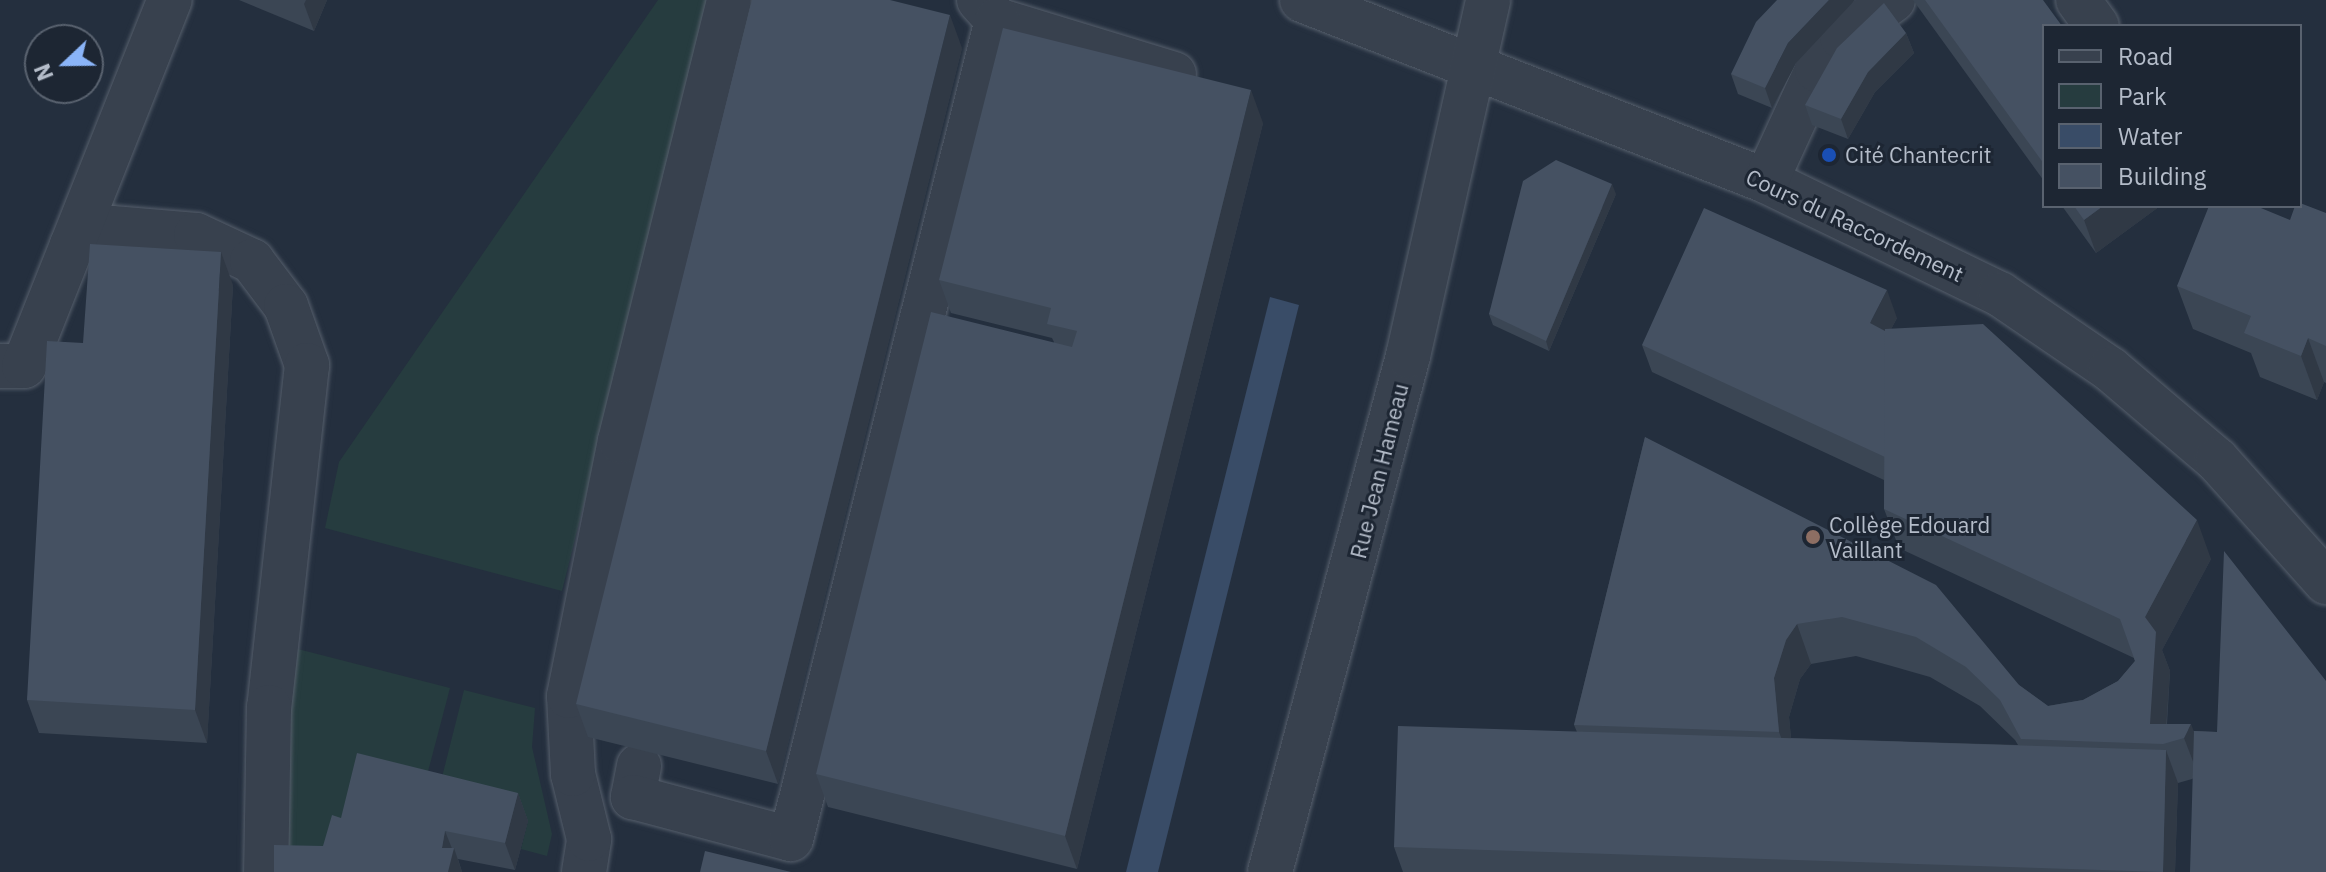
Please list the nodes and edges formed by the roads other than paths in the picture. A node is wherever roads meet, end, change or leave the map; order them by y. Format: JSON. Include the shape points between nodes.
{"nodes":[{"id":1,"x":170,"y":0,"type":"edge"},
{"id":2,"x":729,"y":0,"type":"edge"},
{"id":3,"x":1302,"y":0,"type":"edge"},
{"id":4,"x":1488,"y":0,"type":"edge"},
{"id":5,"x":1893,"y":0,"type":"edge"},
{"id":6,"x":2078,"y":0,"type":"edge"},
{"id":7,"x":988,"y":10,"type":"edge"},
{"id":8,"x":2096,"y":24,"type":"edge"},
{"id":9,"x":1477,"y":67,"type":"junction"},
{"id":10,"x":1181,"y":98,"type":"edge"},
{"id":11,"x":1766,"y":181,"type":"junction"},
{"id":12,"x":72,"y":245,"type":"junction"},
{"id":13,"x":0,"y":366,"type":"edge"},
{"id":14,"x":2326,"y":582,"type":"edge"},
{"id":15,"x":639,"y":766,"type":"dead end"},
{"id":16,"x":266,"y":872,"type":"edge"},
{"id":17,"x":584,"y":872,"type":"edge"},
{"id":18,"x":1270,"y":872,"type":"edge"}],
"edges":[{"from":1,"to":12,"type":"street"},
{"from":2,"to":17,"type":"street","via":[[620,441],[569,696],[573,774],[589,839]]},
{"from":3,"to":9,"type":"street","name":"Cours du Raccordement"},
{"from":4,"to":9,"type":"street","name":"Rue Jean Hameau"},
{"from":5,"to":11,"type":"street","via":[[1842,37],[1817,70]]},
{"from":6,"to":8,"type":"street"},
{"from":7,"to":10,"type":"street","via":[[1187,78]]},
{"from":7,"to":15,"type":"street","via":[[791,839],[633,797]]},
{"from":9,"to":11,"type":"street","name":"Cours du Raccordement"},
{"from":9,"to":18,"type":"street","name":"Rue Jean Hameau","via":[[1319,704]]},
{"from":11,"to":14,"type":"street","name":"Cours du Raccordement","via":[[2000,294],[2110,369],[2217,460]]},
{"from":12,"to":13,"type":"street","via":[[24,366]]},
{"from":12,"to":16,"type":"street","via":[[112,228],[196,235],[252,261],[286,306],[307,365],[269,707]]}]}
